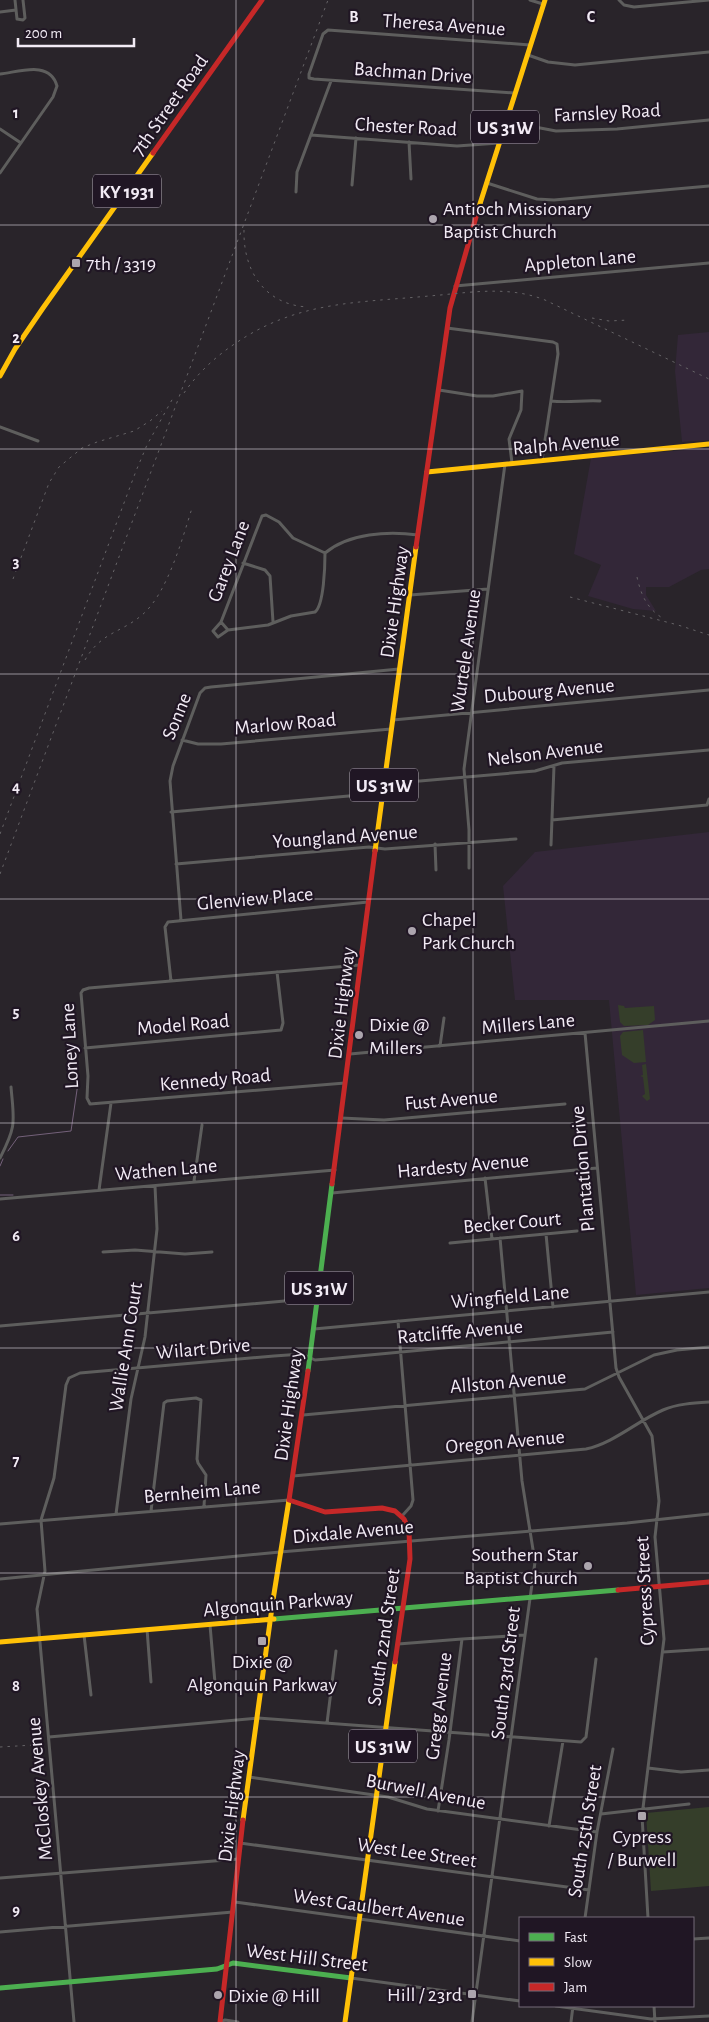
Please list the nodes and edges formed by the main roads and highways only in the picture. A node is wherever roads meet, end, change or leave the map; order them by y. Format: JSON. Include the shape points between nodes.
{"nodes":[{"id":1,"x":262,"y":0,"type":"edge"},
{"id":2,"x":544,"y":2,"type":"edge"},
{"id":3,"x":0,"y":376,"type":"edge"},
{"id":4,"x":709,"y":444,"type":"edge"},
{"id":5,"x":427,"y":472,"type":"junction"},
{"id":6,"x":289,"y":1500,"type":"junction"},
{"id":7,"x":402,"y":1516,"type":"joint"},
{"id":8,"x":709,"y":1582,"type":"edge"},
{"id":9,"x":403,"y":1608,"type":"junction"},
{"id":10,"x":270,"y":1619,"type":"junction"},
{"id":11,"x":0,"y":1642,"type":"edge"},
{"id":12,"x":227,"y":1965,"type":"junction"},
{"id":13,"x":351,"y":1978,"type":"junction"},
{"id":14,"x":0,"y":1988,"type":"edge"},
{"id":15,"x":220,"y":2022,"type":"edge"},
{"id":16,"x":345,"y":2022,"type":"edge"}],
"edges":[{"from":1,"to":3,"type":"main road","name":"7th Street Road","number":"KY 1931","via":[[33,323]]},
{"from":2,"to":5,"type":"main road","name":"Dixie Highway","number":"US 31W","via":[[454,286]]},
{"from":4,"to":5,"type":"main road","name":"Ralph Avenue"},
{"from":5,"to":6,"type":"main road","name":"Dixie Highway","number":"US 31W"},
{"from":6,"to":7,"type":"main road","name":"Bernheim Lane","via":[[324,1512],[384,1508]]},
{"from":6,"to":10,"type":"main road","name":"Dixie Highway"},
{"from":7,"to":9,"type":"main road","name":"South 22nd Street","number":"US 31W","via":[[410,1531]]},
{"from":8,"to":9,"type":"main road","name":"Algonquin Parkway"},
{"from":9,"to":10,"type":"main road","name":"Algonquin Parkway"},
{"from":9,"to":13,"type":"main road","name":"South 22nd Street","number":"US 31W"},
{"from":10,"to":11,"type":"main road","name":"Algonquin Parkway"},
{"from":10,"to":12,"type":"main road","name":"Dixie Highway"},
{"from":12,"to":13,"type":"main road","name":"West Hill Street","via":[[245,1963]]},
{"from":12,"to":14,"type":"main road","name":"West Hill Street","via":[[216,1970]]},
{"from":12,"to":15,"type":"main road","name":"Dixie Highway"},
{"from":13,"to":16,"type":"main road","name":"South 22nd Street","number":"US 31W"}]}
